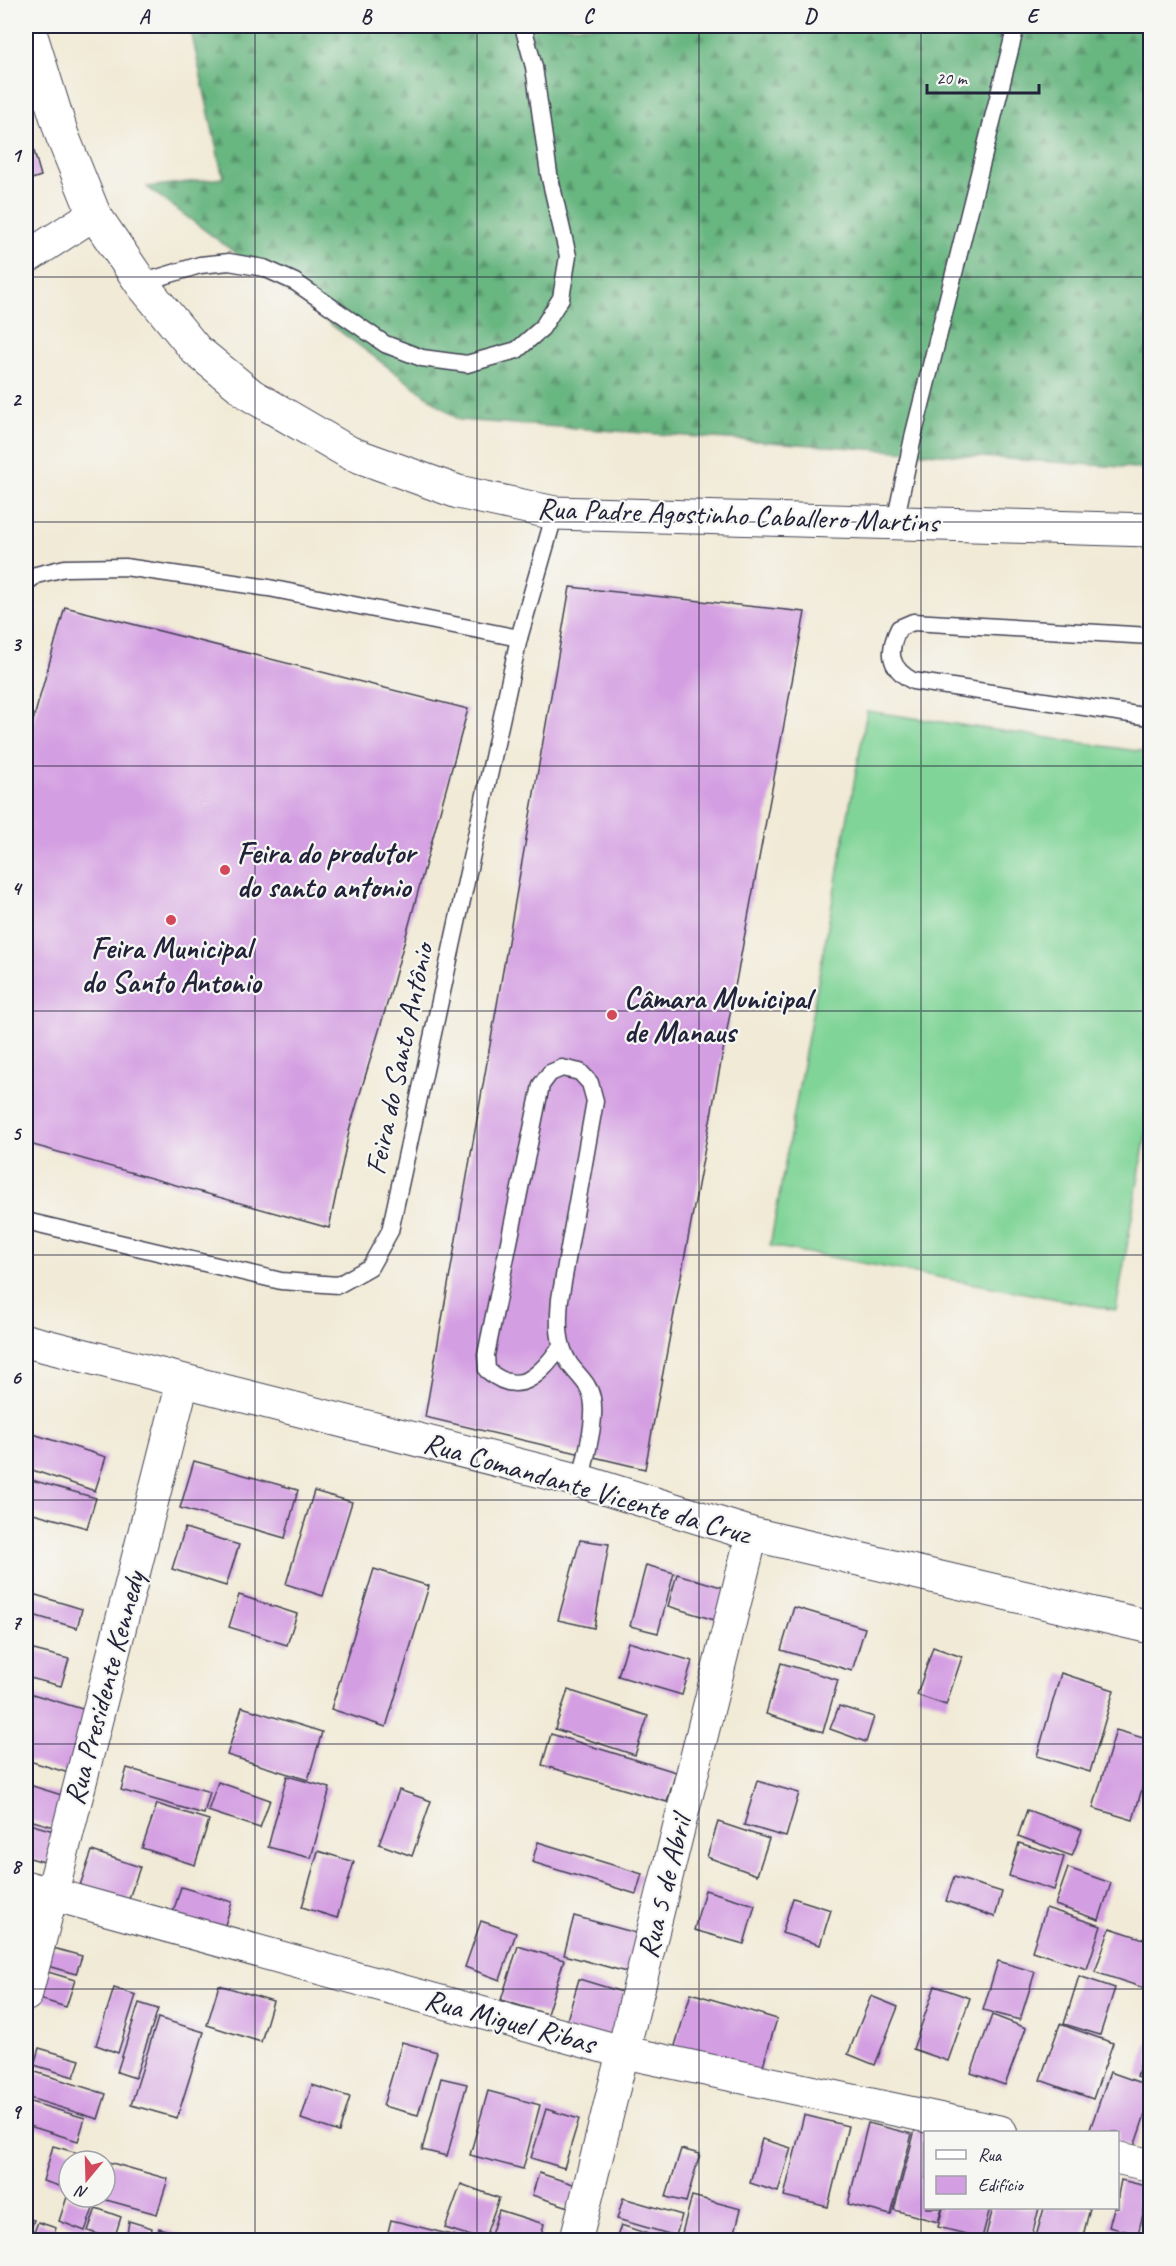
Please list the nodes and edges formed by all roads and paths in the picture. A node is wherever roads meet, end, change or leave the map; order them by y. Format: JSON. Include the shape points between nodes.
{"nodes":[{"id":1,"x":28,"y":26,"type":"edge"},
{"id":2,"x":523,"y":26,"type":"edge"},
{"id":3,"x":1016,"y":26,"type":"edge"},
{"id":4,"x":94,"y":214,"type":"junction"},
{"id":5,"x":26,"y":258,"type":"edge"},
{"id":6,"x":141,"y":283,"type":"junction"},
{"id":7,"x":555,"y":513,"type":"junction"},
{"id":8,"x":895,"y":522,"type":"junction"},
{"id":9,"x":1150,"y":530,"type":"edge"},
{"id":10,"x":26,"y":583,"type":"edge"},
{"id":11,"x":1150,"y":636,"type":"edge"},
{"id":12,"x":519,"y":638,"type":"junction"},
{"id":13,"x":1150,"y":717,"type":"edge"},
{"id":14,"x":26,"y":1221,"type":"edge"},
{"id":15,"x":26,"y":1341,"type":"edge"},
{"id":16,"x":561,"y":1347,"type":"junction"},
{"id":17,"x":183,"y":1381,"type":"junction"},
{"id":18,"x":581,"y":1481,"type":"junction"},
{"id":19,"x":752,"y":1534,"type":"junction"},
{"id":20,"x":1150,"y":1627,"type":"edge"},
{"id":21,"x":38,"y":1891,"type":"edge"},
{"id":22,"x":26,"y":1995,"type":"edge"},
{"id":23,"x":623,"y":2052,"type":"junction"},
{"id":24,"x":991,"y":2131,"type":"edge"},
{"id":25,"x":1119,"y":2158,"type":"edge"},
{"id":26,"x":1150,"y":2165,"type":"edge"},
{"id":27,"x":576,"y":2241,"type":"edge"}],
"edges":[{"from":1,"to":4,"type":"street","name":"Rua Padre Agostinho Caballero Martins","via":[[62,135]]},
{"from":2,"to":6,"type":"lane","via":[[568,256],[561,298],[542,328],[517,350],[467,364],[422,358],[385,344],[295,282],[264,268],[229,262],[210,264]]},
{"from":3,"to":8,"type":"lane"},
{"from":4,"to":5,"type":"street"},
{"from":4,"to":6,"type":"street","name":"Rua Padre Agostinho Caballero Martins"},
{"from":6,"to":7,"type":"street","name":"Rua Padre Agostinho Caballero Martins","via":[[196,350],[251,395],[350,453],[458,492]]},
{"from":7,"to":8,"type":"street","name":"Rua Padre Agostinho Caballero Martins"},
{"from":7,"to":12,"type":"lane","name":"Feira do Santo Antônio"},
{"from":8,"to":9,"type":"street","name":"Rua Padre Agostinho Caballero Martins"},
{"from":10,"to":12,"type":"lane","via":[[36,575],[65,568],[126,567],[269,588]]},
{"from":11,"to":13,"type":"lane","via":[[913,622],[899,628],[892,641],[893,664],[914,681]]},
{"from":12,"to":14,"type":"lane","name":"Feira do Santo Antônio","via":[[390,1231],[370,1267],[338,1285],[281,1281]]},
{"from":15,"to":17,"type":"street","name":"Rua Comandante Vicente da Cruz"},
{"from":16,"to":16,"type":"lane","via":[[560,1299],[595,1101],[590,1083],[580,1072],[562,1068],[550,1072],[541,1085],[486,1355],[487,1371],[498,1380],[514,1384],[528,1381],[542,1371]]},
{"from":16,"to":18,"type":"lane","via":[[592,1396],[593,1414]]},
{"from":17,"to":18,"type":"street","name":"Rua Comandante Vicente da Cruz"},
{"from":17,"to":21,"type":"street","name":"Rua Presidente Kennedy"},
{"from":18,"to":19,"type":"street","name":"Rua Comandante Vicente da Cruz"},
{"from":19,"to":20,"type":"street","name":"Rua Comandante Vicente da Cruz"},
{"from":19,"to":23,"type":"street","name":"Rua 5 de Abril"},
{"from":21,"to":22,"type":"street","name":"Rua Presidente Kennedy"},
{"from":21,"to":23,"type":"street","name":"Rua Miguel Ribas"},
{"from":23,"to":24,"type":"street","name":"Rua Miguel Ribas"},
{"from":23,"to":27,"type":"street","name":"Rua 5 de Abril"},
{"from":25,"to":26,"type":"street"}]}
